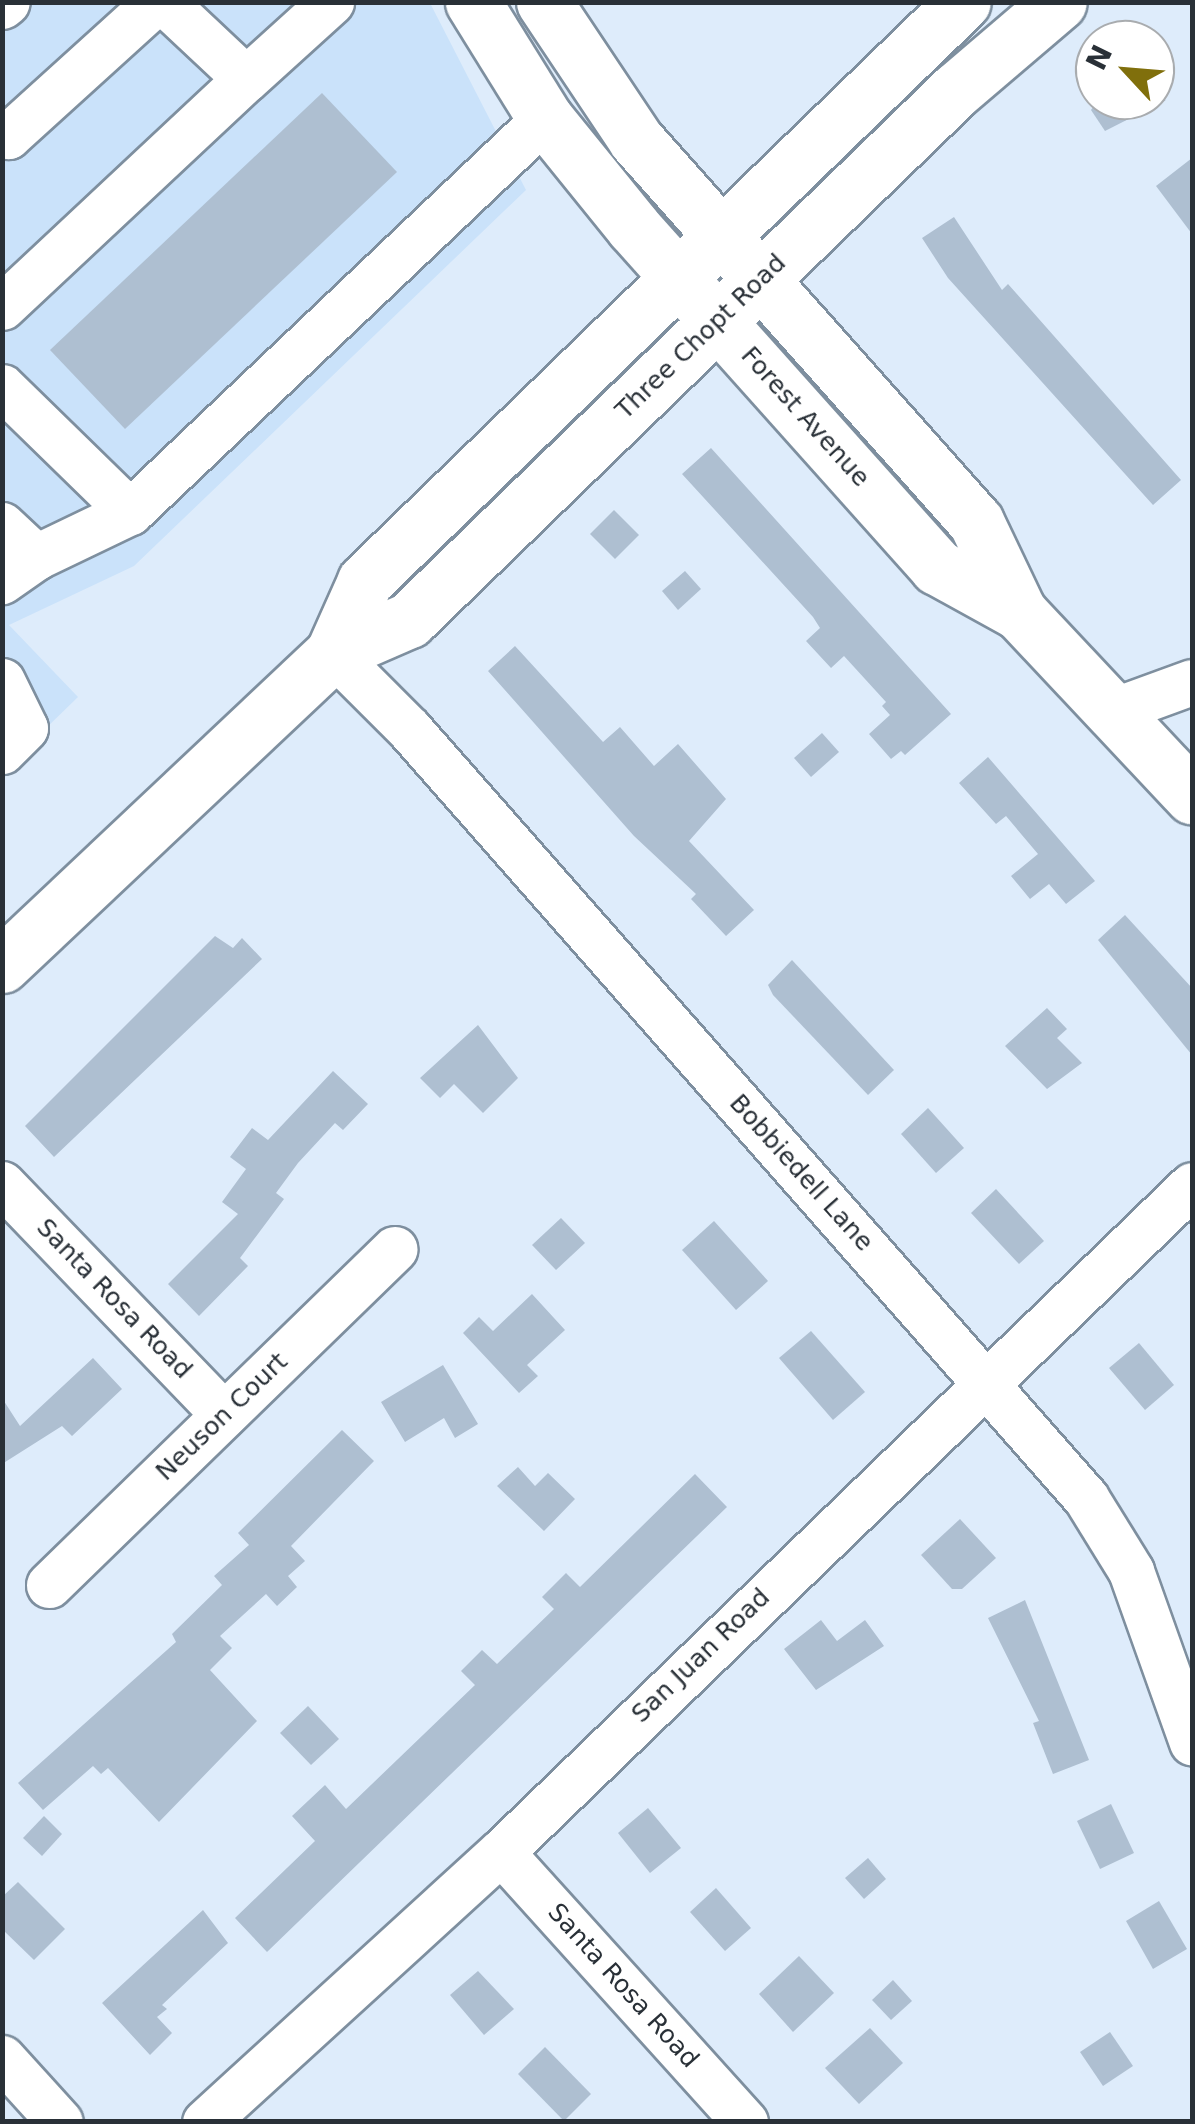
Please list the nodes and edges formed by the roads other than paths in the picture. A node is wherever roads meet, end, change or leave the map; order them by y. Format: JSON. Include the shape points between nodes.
{"nodes":[{"id":1,"x":156,"y":2,"type":"edge"},
{"id":2,"x":164,"y":2,"type":"edge"},
{"id":3,"x":331,"y":2,"type":"edge"},
{"id":4,"x":473,"y":2,"type":"edge"},
{"id":5,"x":544,"y":2,"type":"edge"},
{"id":6,"x":963,"y":2,"type":"edge"},
{"id":7,"x":1059,"y":2,"type":"edge"},
{"id":8,"x":246,"y":79,"type":"junction"},
{"id":9,"x":545,"y":118,"type":"junction"},
{"id":10,"x":4,"y":136,"type":"edge"},
{"id":11,"x":718,"y":235,"type":"junction"},
{"id":12,"x":676,"y":274,"type":"junction"},
{"id":13,"x":760,"y":279,"type":"junction"},
{"id":14,"x":2,"y":306,"type":"edge"},
{"id":15,"x":718,"y":320,"type":"junction"},
{"id":16,"x":2,"y":387,"type":"edge"},
{"id":17,"x":130,"y":512,"type":"junction"},
{"id":18,"x":2,"y":524,"type":"edge"},
{"id":19,"x":19,"y":569,"type":"edge"},
{"id":20,"x":1019,"y":612,"type":"junction"},
{"id":21,"x":333,"y":653,"type":"junction"},
{"id":22,"x":2,"y":681,"type":"edge"},
{"id":23,"x":1192,"y":682,"type":"edge"},
{"id":24,"x":1110,"y":712,"type":"junction"},
{"id":25,"x":2,"y":751,"type":"edge"},
{"id":26,"x":1192,"y":796,"type":"edge"},
{"id":27,"x":2,"y":966,"type":"edge"},
{"id":28,"x":2,"y":1184,"type":"edge"},
{"id":29,"x":1192,"y":1184,"type":"edge"},
{"id":30,"x":395,"y":1249,"type":"dead end"},
{"id":31,"x":985,"y":1382,"type":"junction"},
{"id":32,"x":224,"y":1415,"type":"junction"},
{"id":33,"x":49,"y":1585,"type":"dead end"},
{"id":34,"x":1192,"y":1742,"type":"edge"},
{"id":35,"x":501,"y":1852,"type":"junction"},
{"id":36,"x":2,"y":2058,"type":"edge"},
{"id":37,"x":60,"y":2122,"type":"edge"},
{"id":38,"x":205,"y":2122,"type":"edge"},
{"id":39,"x":744,"y":2122,"type":"edge"}],
"edges":[{"from":1,"to":10,"type":"street"},
{"from":2,"to":8,"type":"street"},
{"from":3,"to":8,"type":"street"},
{"from":4,"to":9,"type":"main road","name":"Forest Avenue"},
{"from":5,"to":11,"type":"main road","name":"Forest Avenue","via":[[600,93]]},
{"from":6,"to":11,"type":"main road","name":"Three Chopt Road"},
{"from":7,"to":13,"type":"main road","name":"Three Chopt Road","via":[[956,90]]},
{"from":8,"to":14,"type":"street"},
{"from":9,"to":12,"type":"main road","name":"Forest Avenue"},
{"from":9,"to":17,"type":"street"},
{"from":11,"to":12,"type":"main road","name":"Three Chopt Road"},
{"from":11,"to":13,"type":"main road","name":"Forest Avenue"},
{"from":12,"to":15,"type":"main road","name":"Forest Avenue"},
{"from":12,"to":21,"type":"main road","name":"Three Chopt Road","via":[[366,580]]},
{"from":13,"to":15,"type":"main road","name":"Three Chopt Road"},
{"from":13,"to":20,"type":"main road","name":"Forest Avenue","via":[[976,522]]},
{"from":15,"to":20,"type":"main road","name":"Forest Avenue","via":[[937,566]]},
{"from":15,"to":21,"type":"main road","name":"Three Chopt Road","via":[[409,620]]},
{"from":16,"to":17,"type":"street"},
{"from":17,"to":19,"type":"street"},
{"from":18,"to":19,"type":"street"},
{"from":20,"to":24,"type":"main road","name":"Forest Avenue"},
{"from":21,"to":27,"type":"main road","name":"Three Chopt Road"},
{"from":21,"to":31,"type":"street","name":"Bobbiedell Lane","via":[[409,729]]},
{"from":22,"to":25,"type":"street","via":[[25,728]]},
{"from":23,"to":24,"type":"street"},
{"from":24,"to":26,"type":"main road","name":"Forest Avenue"},
{"from":28,"to":32,"type":"street","name":"Santa Rosa Road"},
{"from":29,"to":31,"type":"street","name":"San Juan Road"},
{"from":30,"to":32,"type":"street","name":"Neuson Court"},
{"from":31,"to":34,"type":"street","name":"Bobbiedell Lane","via":[[1086,1498],[1131,1571]]},
{"from":31,"to":35,"type":"street","name":"San Juan Road"},
{"from":32,"to":33,"type":"street","name":"Neuson Court"},
{"from":35,"to":38,"type":"street","name":"San Juan Road"},
{"from":35,"to":39,"type":"street","name":"Santa Rosa Road"},
{"from":36,"to":37,"type":"street"}]}
